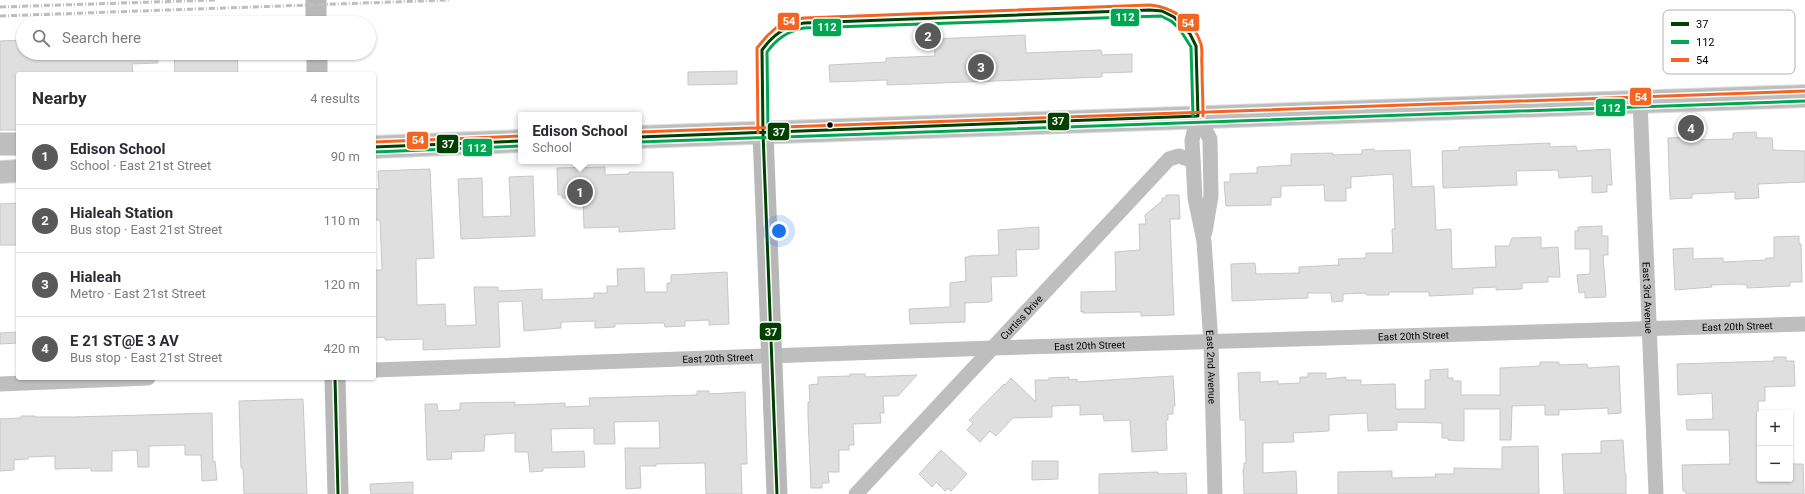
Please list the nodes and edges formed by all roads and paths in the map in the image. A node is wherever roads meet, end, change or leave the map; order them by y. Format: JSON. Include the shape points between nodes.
{"nodes":[{"id":1,"x":316,"y":0,"type":"edge"},
{"id":2,"x":316,"y":16,"type":"edge"},
{"id":3,"x":1196,"y":46,"type":"dead end"},
{"id":4,"x":317,"y":60,"type":"edge"},
{"id":5,"x":317,"y":72,"type":"edge"},
{"id":6,"x":1805,"y":96,"type":"edge"},
{"id":7,"x":1640,"y":101,"type":"junction"},
{"id":8,"x":1198,"y":116,"type":"junction"},
{"id":9,"x":763,"y":133,"type":"junction"},
{"id":10,"x":642,"y":137,"type":"edge"},
{"id":11,"x":518,"y":141,"type":"edge"},
{"id":12,"x":0,"y":144,"type":"edge"},
{"id":13,"x":16,"y":144,"type":"edge"},
{"id":14,"x":376,"y":146,"type":"edge"},
{"id":15,"x":1193,"y":161,"type":"junction"},
{"id":16,"x":16,"y":171,"type":"edge"},
{"id":17,"x":0,"y":172,"type":"edge"},
{"id":18,"x":1204,"y":241,"type":"junction"},
{"id":19,"x":1805,"y":324,"type":"edge"},
{"id":20,"x":1650,"y":329,"type":"junction"},
{"id":21,"x":1211,"y":343,"type":"junction"},
{"id":22,"x":992,"y":348,"type":"junction"},
{"id":23,"x":772,"y":356,"type":"junction"},
{"id":24,"x":376,"y":370,"type":"edge"},
{"id":25,"x":99,"y":380,"type":"edge"},
{"id":26,"x":335,"y":380,"type":"edge"},
{"id":27,"x":0,"y":384,"type":"edge"},
{"id":28,"x":338,"y":494,"type":"edge"},
{"id":29,"x":776,"y":494,"type":"edge"},
{"id":30,"x":856,"y":494,"type":"edge"},
{"id":31,"x":1215,"y":494,"type":"edge"},
{"id":32,"x":1656,"y":494,"type":"edge"}],
"edges":[{"from":1,"to":2,"type":"street"},
{"from":3,"to":8,"type":"street"},
{"from":4,"to":5,"type":"street"},
{"from":6,"to":7,"type":"main road"},
{"from":7,"to":8,"type":"main road"},
{"from":7,"to":20,"type":"street","name":"East 3rd Avenue"},
{"from":8,"to":9,"type":"main road"},
{"from":8,"to":15,"type":"street","name":"East 2nd Avenue","via":[[1192,140]]},
{"from":8,"to":18,"type":"street","name":"East 2nd Avenue","via":[[1210,139],[1211,196]]},
{"from":9,"to":10,"type":"main road"},
{"from":9,"to":23,"type":"street"},
{"from":11,"to":14,"type":"main road"},
{"from":12,"to":13,"type":"main road"},
{"from":15,"to":18,"type":"street","name":"East 2nd Avenue","via":[[1194,198]]},
{"from":15,"to":22,"type":"street","name":"Curtiss Drive","via":[[1179,156],[1169,159]]},
{"from":16,"to":17,"type":"main road"},
{"from":18,"to":21,"type":"street","name":"East 2nd Avenue"},
{"from":19,"to":20,"type":"street","name":"East 20th Street"},
{"from":20,"to":21,"type":"street","name":"East 20th Street"},
{"from":20,"to":32,"type":"street","name":"East 3rd Avenue"},
{"from":21,"to":22,"type":"street","name":"East 20th Street"},
{"from":21,"to":31,"type":"street","name":"East 2nd Avenue"},
{"from":22,"to":23,"type":"street","name":"East 20th Street"},
{"from":22,"to":30,"type":"street","name":"Curtiss Drive"},
{"from":23,"to":24,"type":"street","name":"East 20th Street"},
{"from":23,"to":29,"type":"street"},
{"from":25,"to":27,"type":"street"},
{"from":26,"to":28,"type":"street"}]}
